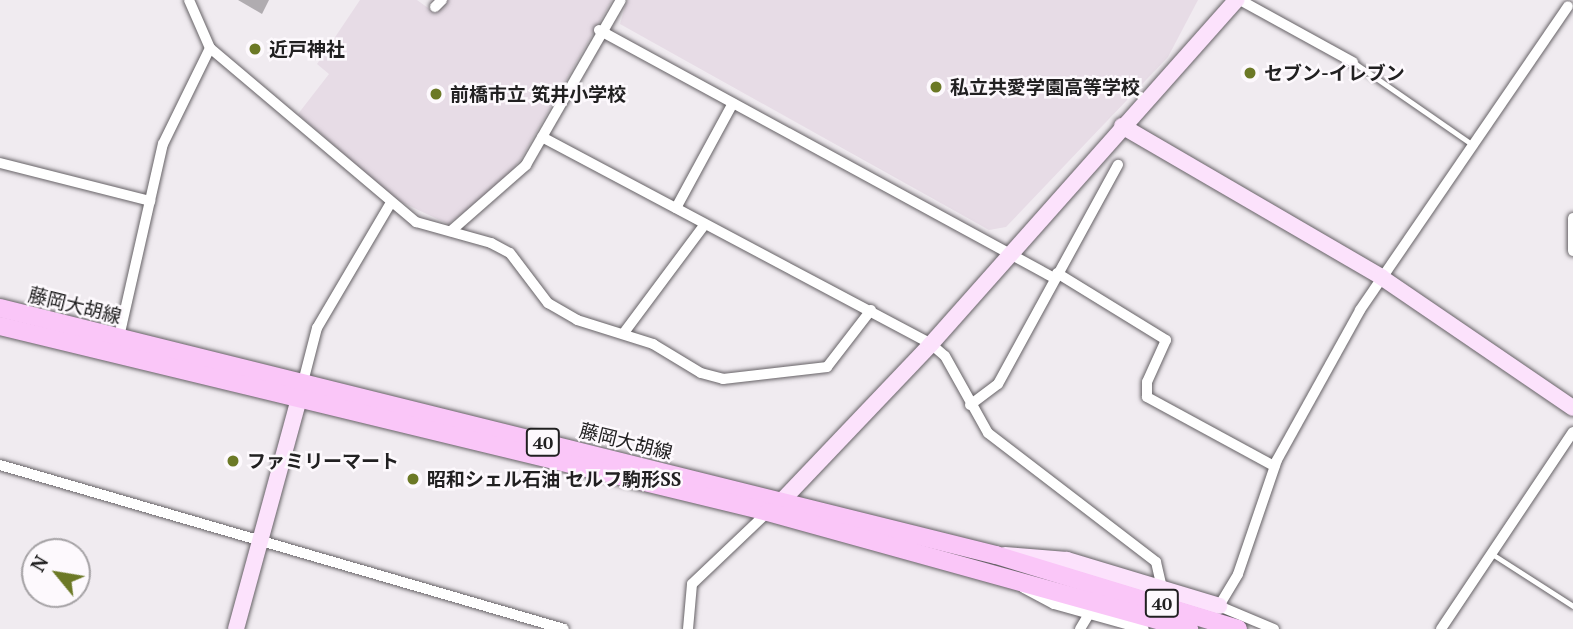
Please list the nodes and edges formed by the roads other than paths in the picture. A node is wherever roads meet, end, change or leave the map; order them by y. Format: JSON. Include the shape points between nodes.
{"nodes":[{"id":1,"x":189,"y":0,"type":"edge"},
{"id":2,"x":621,"y":0,"type":"edge"},
{"id":3,"x":1238,"y":0,"type":"edge"},
{"id":4,"x":1556,"y":0,"type":"edge"},
{"id":5,"x":1571,"y":8,"type":"edge"},
{"id":6,"x":599,"y":30,"type":"junction"},
{"id":7,"x":209,"y":48,"type":"junction"},
{"id":8,"x":1353,"y":62,"type":"joint"},
{"id":9,"x":733,"y":103,"type":"junction"},
{"id":10,"x":1122,"y":126,"type":"junction"},
{"id":11,"x":542,"y":137,"type":"junction"},
{"id":12,"x":1470,"y":143,"type":"junction"},
{"id":13,"x":0,"y":163,"type":"edge"},
{"id":14,"x":1118,"y":165,"type":"dead end"},
{"id":15,"x":150,"y":201,"type":"junction"},
{"id":16,"x":390,"y":205,"type":"junction"},
{"id":17,"x":676,"y":208,"type":"junction"},
{"id":18,"x":1573,"y":218,"type":"edge"},
{"id":19,"x":705,"y":224,"type":"junction"},
{"id":20,"x":451,"y":231,"type":"junction"},
{"id":21,"x":1573,"y":251,"type":"edge"},
{"id":22,"x":1006,"y":255,"type":"junction"},
{"id":23,"x":1055,"y":275,"type":"junction"},
{"id":24,"x":1381,"y":277,"type":"junction"},
{"id":25,"x":0,"y":308,"type":"edge"},
{"id":26,"x":871,"y":310,"type":"junction"},
{"id":27,"x":0,"y":326,"type":"edge"},
{"id":28,"x":623,"y":334,"type":"junction"},
{"id":29,"x":119,"y":337,"type":"junction"},
{"id":30,"x":931,"y":344,"type":"junction"},
{"id":31,"x":302,"y":389,"type":"junction"},
{"id":32,"x":970,"y":405,"type":"junction"},
{"id":33,"x":1573,"y":408,"type":"edge"},
{"id":34,"x":1573,"y":432,"type":"edge"},
{"id":35,"x":0,"y":464,"type":"edge"},
{"id":36,"x":1274,"y":466,"type":"junction"},
{"id":37,"x":785,"y":502,"type":"junction"},
{"id":38,"x":768,"y":512,"type":"junction"},
{"id":39,"x":260,"y":542,"type":"junction"},
{"id":40,"x":1492,"y":554,"type":"junction"},
{"id":41,"x":996,"y":555,"type":"junction"},
{"id":42,"x":1018,"y":580,"type":"junction"},
{"id":43,"x":1162,"y":586,"type":"junction"},
{"id":44,"x":1219,"y":606,"type":"junction"},
{"id":45,"x":1573,"y":606,"type":"edge"},
{"id":46,"x":1086,"y":613,"type":"junction"},
{"id":47,"x":236,"y":629,"type":"edge"},
{"id":48,"x":564,"y":629,"type":"edge"},
{"id":49,"x":688,"y":629,"type":"edge"},
{"id":50,"x":1080,"y":629,"type":"edge"},
{"id":51,"x":1143,"y":629,"type":"edge"},
{"id":52,"x":1189,"y":629,"type":"edge"},
{"id":53,"x":1238,"y":629,"type":"edge"},
{"id":54,"x":1274,"y":629,"type":"edge"},
{"id":55,"x":1441,"y":629,"type":"edge"}],
"edges":[{"from":1,"to":7,"type":"street"},
{"from":2,"to":6,"type":"street"},
{"from":3,"to":8,"type":"street"},
{"from":3,"to":10,"type":"street"},
{"from":4,"to":5,"type":"street"},
{"from":5,"to":12,"type":"street"},
{"from":6,"to":9,"type":"street"},
{"from":6,"to":11,"type":"street"},
{"from":7,"to":15,"type":"street","via":[[163,144]]},
{"from":7,"to":16,"type":"street"},
{"from":8,"to":12,"type":"lane"},
{"from":9,"to":17,"type":"street"},
{"from":9,"to":22,"type":"street"},
{"from":10,"to":22,"type":"street"},
{"from":10,"to":24,"type":"street"},
{"from":11,"to":17,"type":"street"},
{"from":11,"to":20,"type":"street","via":[[504,190],[477,204]]},
{"from":12,"to":24,"type":"street"},
{"from":13,"to":15,"type":"street"},
{"from":14,"to":23,"type":"street"},
{"from":15,"to":29,"type":"street"},
{"from":16,"to":20,"type":"street","via":[[416,222]]},
{"from":16,"to":31,"type":"street","via":[[317,328]]},
{"from":17,"to":19,"type":"street"},
{"from":18,"to":21,"type":"street"},
{"from":19,"to":26,"type":"street"},
{"from":19,"to":28,"type":"street"},
{"from":20,"to":28,"type":"street","via":[[510,253],[548,303]]},
{"from":22,"to":23,"type":"street"},
{"from":22,"to":30,"type":"street"},
{"from":23,"to":32,"type":"street","via":[[993,392]]},
{"from":23,"to":36,"type":"street","via":[[1166,340],[1147,382],[1147,397]]},
{"from":24,"to":33,"type":"street"},
{"from":24,"to":36,"type":"street"},
{"from":25,"to":29,"type":"main road","name":"藤岡大胡線","number":"40"},
{"from":26,"to":28,"type":"street","via":[[831,366],[723,379]]},
{"from":26,"to":30,"type":"street"},
{"from":27,"to":31,"type":"main road","name":"藤岡大胡線","number":"40"},
{"from":29,"to":31,"type":"main road","name":"藤岡大胡線","number":"40"},
{"from":30,"to":32,"type":"street","via":[[945,356]]},
{"from":30,"to":37,"type":"street"},
{"from":31,"to":37,"type":"main road","name":"藤岡大胡線","number":"40"},
{"from":31,"to":38,"type":"main road","name":"藤岡大胡線","number":"40"},
{"from":31,"to":39,"type":"street"},
{"from":32,"to":43,"type":"street","via":[[988,433],[1156,562]]},
{"from":34,"to":40,"type":"street"},
{"from":35,"to":39,"type":"street"},
{"from":36,"to":44,"type":"street","via":[[1238,574]]},
{"from":37,"to":38,"type":"street"},
{"from":37,"to":41,"type":"main road","name":"藤岡大胡線","number":"40"},
{"from":38,"to":42,"type":"main road","name":"藤岡大胡線","number":"40"},
{"from":38,"to":49,"type":"street","via":[[692,584]]},
{"from":39,"to":47,"type":"street"},
{"from":39,"to":48,"type":"street"},
{"from":40,"to":45,"type":"lane"},
{"from":40,"to":55,"type":"street"},
{"from":41,"to":43,"type":"street","via":[[1067,560]]},
{"from":41,"to":53,"type":"main road","name":"藤岡大胡線","number":"40"},
{"from":42,"to":46,"type":"street","via":[[1039,598]]},
{"from":42,"to":52,"type":"main road","name":"藤岡大胡線","number":"40"},
{"from":43,"to":44,"type":"street"},
{"from":44,"to":54,"type":"street"},
{"from":46,"to":50,"type":"street"},
{"from":46,"to":51,"type":"street"}]}
